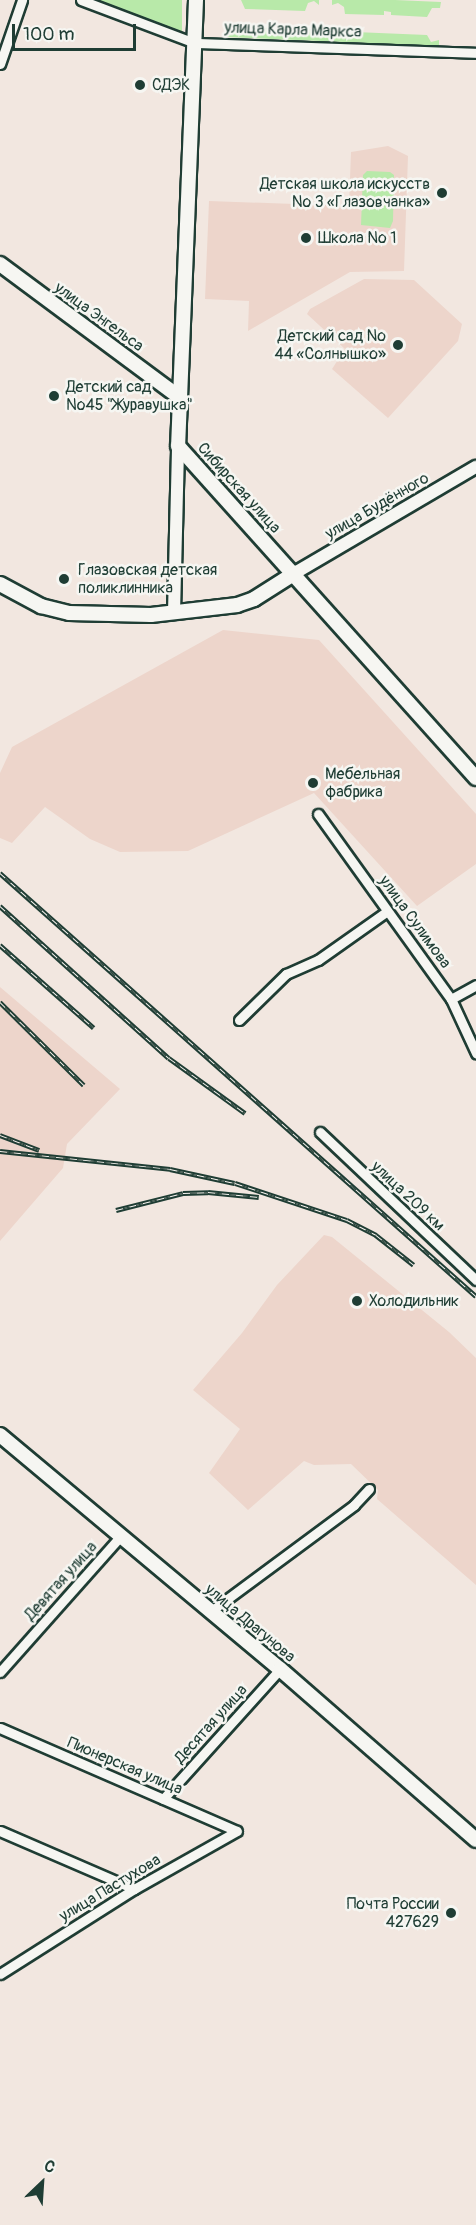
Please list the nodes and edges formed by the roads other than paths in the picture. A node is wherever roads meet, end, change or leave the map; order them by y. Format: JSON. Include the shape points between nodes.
{"nodes":[{"id":1,"x":22,"y":0,"type":"edge"},
{"id":2,"x":81,"y":0,"type":"edge"},
{"id":3,"x":196,"y":0,"type":"edge"},
{"id":4,"x":195,"y":43,"type":"junction"},
{"id":5,"x":476,"y":53,"type":"edge"},
{"id":6,"x":0,"y":64,"type":"edge"},
{"id":7,"x":0,"y":264,"type":"edge"},
{"id":8,"x":179,"y":396,"type":"junction"},
{"id":9,"x":178,"y":446,"type":"junction"},
{"id":10,"x":476,"y":467,"type":"edge"},
{"id":11,"x":294,"y":573,"type":"junction"},
{"id":12,"x":0,"y":584,"type":"edge"},
{"id":13,"x":174,"y":613,"type":"junction"},
{"id":14,"x":476,"y":778,"type":"edge"},
{"id":15,"x":318,"y":814,"type":"dead end"},
{"id":16,"x":386,"y":912,"type":"junction"},
{"id":17,"x":476,"y":985,"type":"edge"},
{"id":18,"x":451,"y":999,"type":"junction"},
{"id":19,"x":239,"y":1020,"type":"dead end"},
{"id":20,"x":476,"y":1053,"type":"edge"},
{"id":21,"x":320,"y":1132,"type":"dead end"},
{"id":22,"x":476,"y":1280,"type":"edge"},
{"id":23,"x":0,"y":1435,"type":"edge"},
{"id":24,"x":369,"y":1489,"type":"dead end"},
{"id":25,"x":120,"y":1537,"type":"junction"},
{"id":26,"x":211,"y":1611,"type":"junction"},
{"id":27,"x":280,"y":1669,"type":"junction"},
{"id":28,"x":0,"y":1672,"type":"edge"},
{"id":29,"x":0,"y":1728,"type":"edge"},
{"id":30,"x":164,"y":1799,"type":"junction"},
{"id":31,"x":0,"y":1831,"type":"edge"},
{"id":32,"x":237,"y":1831,"type":"joint"},
{"id":33,"x":476,"y":1840,"type":"edge"},
{"id":34,"x":134,"y":1889,"type":"junction"},
{"id":35,"x":0,"y":1974,"type":"edge"}],
"edges":[{"from":1,"to":6,"type":"street"},
{"from":2,"to":4,"type":"street","name":"улица Карла Маркса"},
{"from":3,"to":4,"type":"main road","name":"Сибирская улица"},
{"from":4,"to":5,"type":"street","name":"улица Карла Маркса"},
{"from":4,"to":8,"type":"main road","name":"Сибирская улица"},
{"from":7,"to":8,"type":"main road","name":"улица Энгельса"},
{"from":8,"to":9,"type":"main road","name":"Сибирская улица"},
{"from":9,"to":11,"type":"main road","name":"Сибирская улица"},
{"from":9,"to":13,"type":"street"},
{"from":10,"to":11,"type":"street","name":"улица Будённого"},
{"from":11,"to":13,"type":"main road","via":[[237,604]]},
{"from":11,"to":14,"type":"main road","name":"Сибирская улица"},
{"from":12,"to":13,"type":"main road","via":[[41,606],[69,613]]},
{"from":15,"to":16,"type":"street","name":"улица Сулимова"},
{"from":16,"to":18,"type":"street","name":"улица Сулимова"},
{"from":16,"to":19,"type":"street","via":[[318,960],[286,974]]},
{"from":17,"to":18,"type":"street"},
{"from":18,"to":20,"type":"street","name":"улица Сулимова"},
{"from":21,"to":22,"type":"street","name":"улица 209 км"},
{"from":23,"to":25,"type":"main road","name":"улица Драгунова"},
{"from":24,"to":26,"type":"street","via":[[354,1505]]},
{"from":25,"to":26,"type":"main road","name":"улица Драгунова"},
{"from":25,"to":28,"type":"street","name":"Девятая улица"},
{"from":26,"to":27,"type":"main road","name":"улица Драгунова"},
{"from":27,"to":30,"type":"street","name":"Десятая улица"},
{"from":27,"to":33,"type":"main road","name":"улица Драгунова"},
{"from":29,"to":30,"type":"street","name":"Пионерская улица"},
{"from":30,"to":32,"type":"street","name":"Пионерская улица"},
{"from":31,"to":34,"type":"street"},
{"from":32,"to":34,"type":"street","name":"улица Пастухова"},
{"from":34,"to":35,"type":"street","name":"улица Пастухова"}]}
